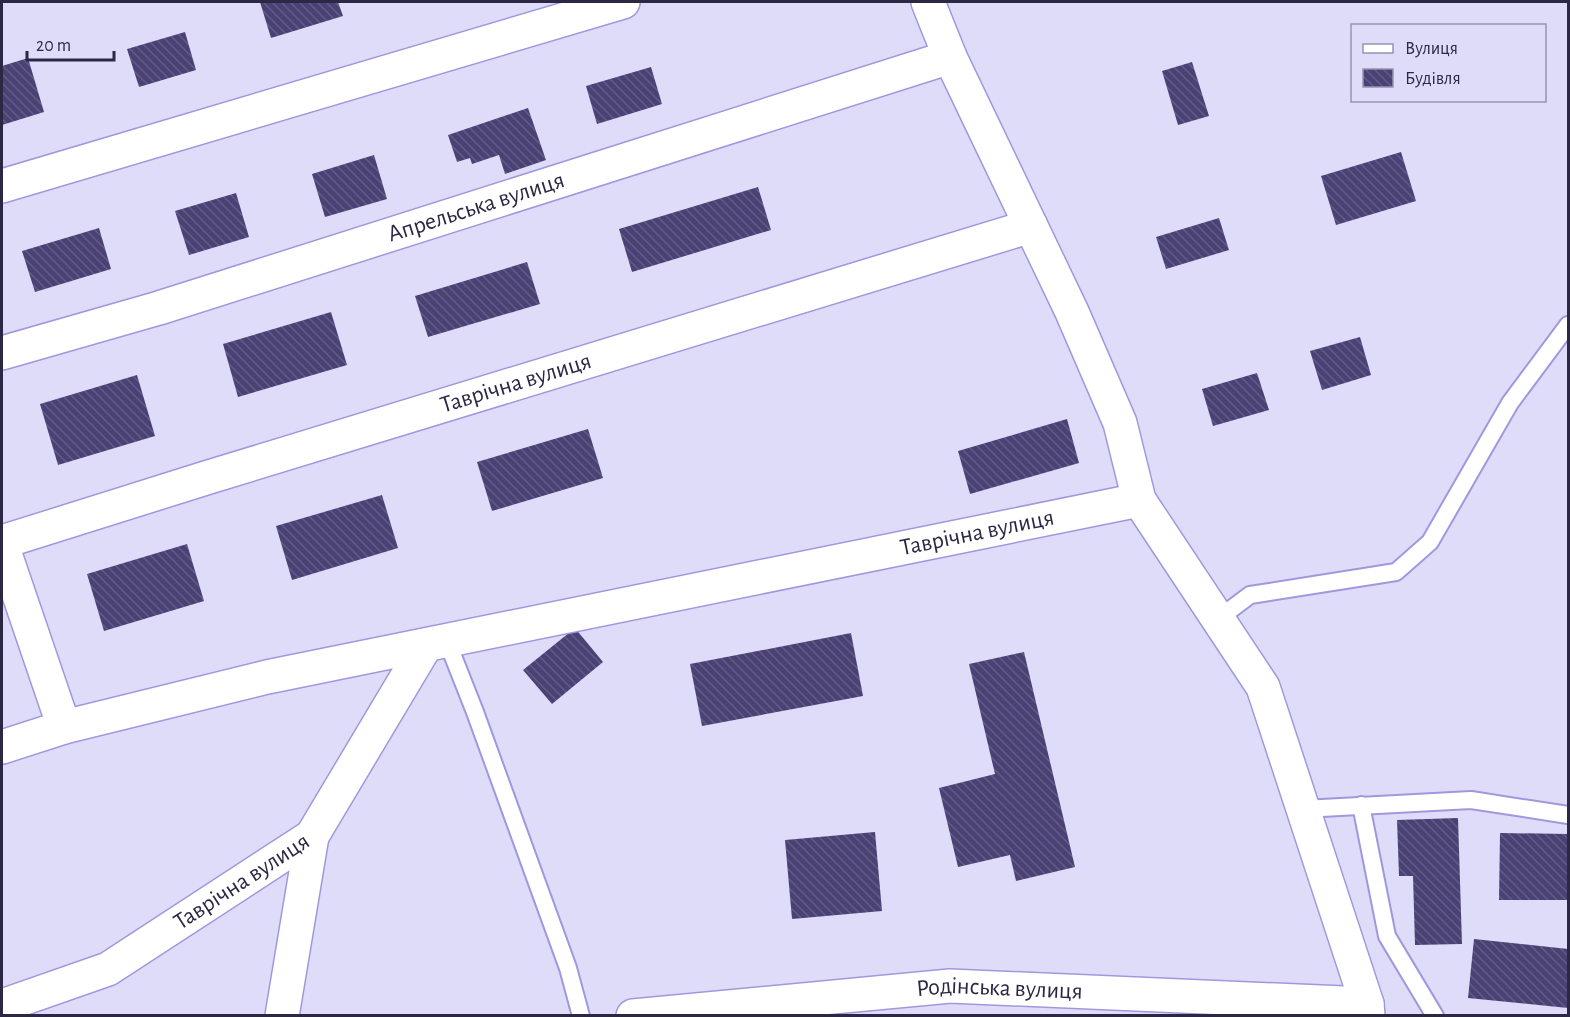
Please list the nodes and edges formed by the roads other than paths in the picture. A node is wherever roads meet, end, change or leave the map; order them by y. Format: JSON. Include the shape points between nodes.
{"nodes":[{"id":1,"x":622,"y":2,"type":"edge"},
{"id":2,"x":928,"y":2,"type":"edge"},
{"id":3,"x":950,"y":57,"type":"junction"},
{"id":4,"x":2,"y":186,"type":"edge"},
{"id":5,"x":1031,"y":226,"type":"junction"},
{"id":6,"x":1569,"y":325,"type":"edge"},
{"id":7,"x":2,"y":353,"type":"edge"},
{"id":8,"x":1139,"y":500,"type":"junction"},
{"id":9,"x":2,"y":544,"type":"edge"},
{"id":10,"x":1218,"y":619,"type":"junction"},
{"id":11,"x":437,"y":643,"type":"junction"},
{"id":12,"x":64,"y":727,"type":"junction"},
{"id":13,"x":2,"y":747,"type":"edge"},
{"id":14,"x":1361,"y":806,"type":"junction"},
{"id":15,"x":1303,"y":808,"type":"junction"},
{"id":16,"x":1569,"y":815,"type":"edge"},
{"id":17,"x":312,"y":836,"type":"junction"},
{"id":18,"x":2,"y":1006,"type":"edge"},
{"id":19,"x":1368,"y":1010,"type":"edge"},
{"id":20,"x":282,"y":1016,"type":"edge"},
{"id":21,"x":581,"y":1016,"type":"edge"},
{"id":22,"x":633,"y":1016,"type":"edge"},
{"id":23,"x":1435,"y":1016,"type":"edge"}],
"edges":[{"from":1,"to":4,"type":"street"},
{"from":2,"to":3,"type":"street"},
{"from":3,"to":5,"type":"street"},
{"from":3,"to":7,"type":"street","name":"Апрельська вулиця","via":[[159,308]]},
{"from":5,"to":8,"type":"street","via":[[1120,423]]},
{"from":5,"to":9,"type":"street","name":"Таврічна вулиця"},
{"from":6,"to":10,"type":"lane","via":[[1510,403],[1430,543],[1396,572],[1250,595]]},
{"from":8,"to":10,"type":"street"},
{"from":8,"to":11,"type":"street","name":"Таврічна вулиця"},
{"from":9,"to":12,"type":"street"},
{"from":10,"to":15,"type":"street","via":[[1263,687]]},
{"from":11,"to":12,"type":"street","name":"Таврічна вулиця","via":[[267,677]]},
{"from":11,"to":17,"type":"street","name":"Таврічна вулиця"},
{"from":11,"to":21,"type":"lane","via":[[475,712],[568,968]]},
{"from":12,"to":13,"type":"street","name":"Таврічна вулиця"},
{"from":14,"to":15,"type":"lane"},
{"from":14,"to":16,"type":"lane","via":[[1471,800]]},
{"from":14,"to":23,"type":"lane","via":[[1387,936]]},
{"from":15,"to":19,"type":"street"},
{"from":17,"to":18,"type":"street","name":"Таврічна вулиця","via":[[108,969]]},
{"from":17,"to":20,"type":"street"},
{"from":19,"to":22,"type":"street","name":"Родінська вулиця","via":[[950,986]]}]}
